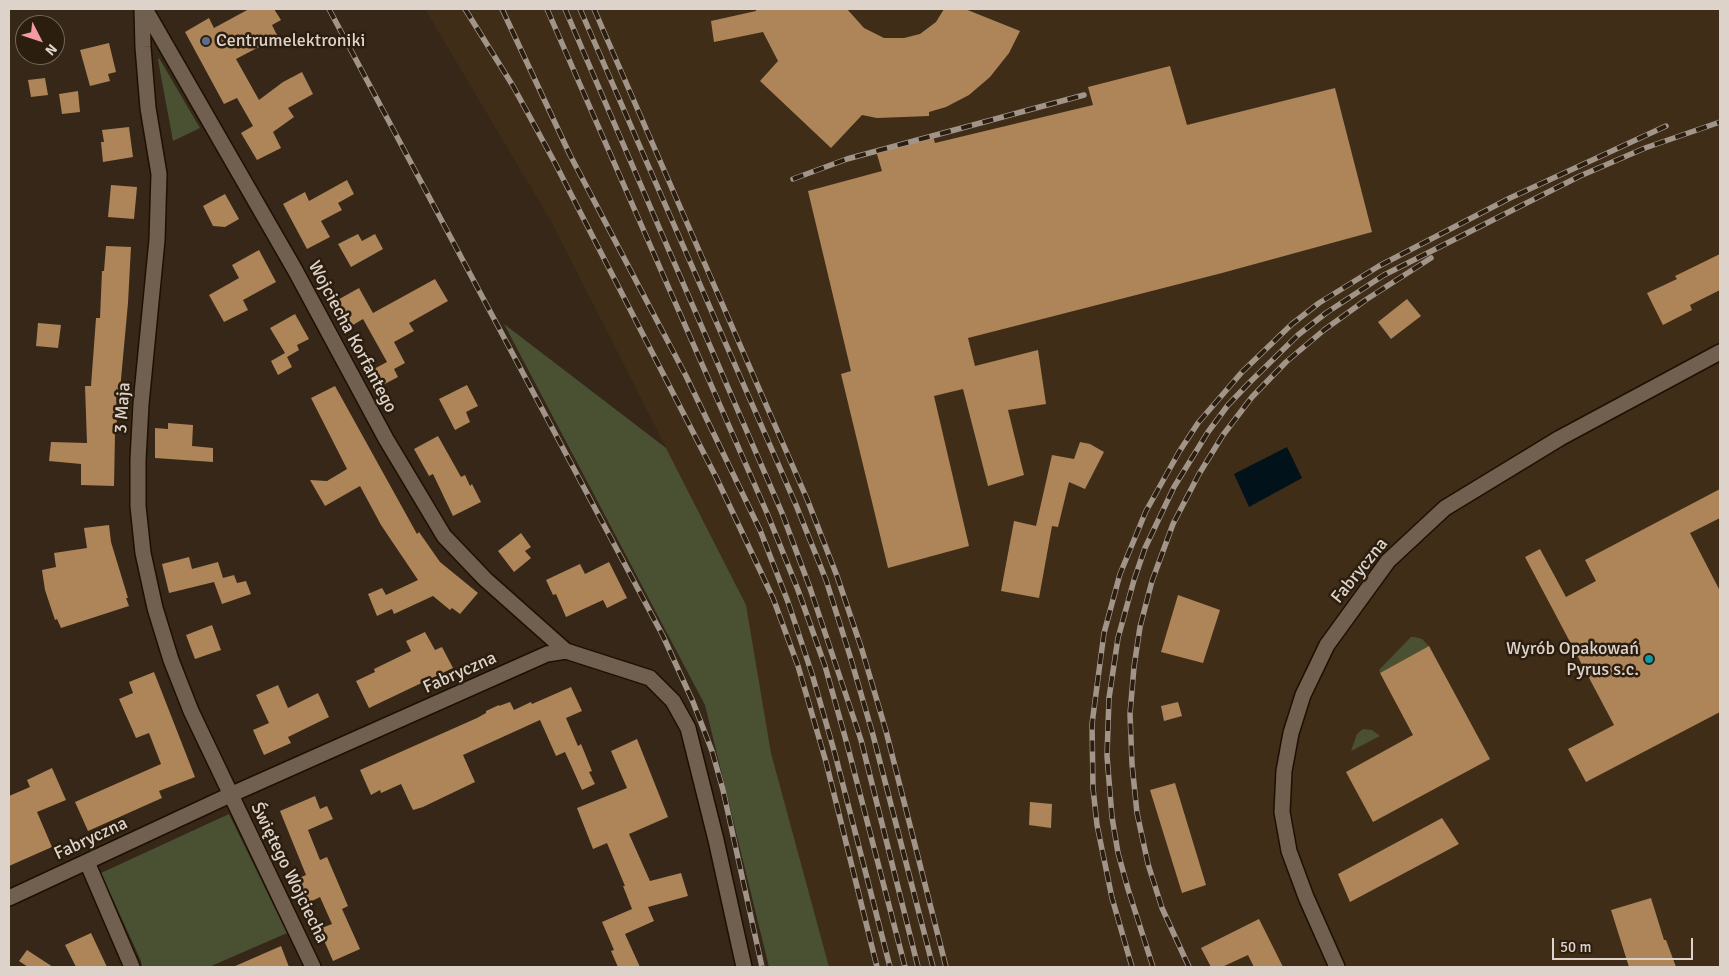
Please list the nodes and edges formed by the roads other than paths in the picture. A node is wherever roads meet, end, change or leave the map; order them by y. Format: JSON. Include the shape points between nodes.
{"nodes":[{"id":1,"x":144,"y":9,"type":"edge"},
{"id":2,"x":1720,"y":352,"type":"edge"},
{"id":3,"x":566,"y":652,"type":"junction"},
{"id":4,"x":230,"y":795,"type":"junction"},
{"id":5,"x":87,"y":862,"type":"junction"},
{"id":6,"x":9,"y":898,"type":"edge"},
{"id":7,"x":132,"y":967,"type":"edge"},
{"id":8,"x":313,"y":967,"type":"edge"},
{"id":9,"x":744,"y":967,"type":"edge"},
{"id":10,"x":1337,"y":967,"type":"edge"}],
"edges":[{"from":1,"to":3,"type":"street","name":"Wojciecha Korfantego","via":[[444,536],[485,579]]},
{"from":1,"to":4,"type":"street","name":"3 Maja","via":[[147,99],[158,174],[158,240],[141,404],[138,506],[143,553],[171,660]]},
{"from":2,"to":10,"type":"street","name":"Fabryczna","via":[[1560,438],[1445,508],[1388,561],[1327,645],[1303,695],[1291,733],[1284,771],[1282,812],[1289,851]]},
{"from":3,"to":4,"type":"street","name":"Fabryczna","via":[[547,654]]},
{"from":3,"to":9,"type":"street","name":"Fabryczna","via":[[650,678],[673,701],[688,728]]},
{"from":4,"to":5,"type":"street","name":"Fabryczna"},
{"from":4,"to":8,"type":"street","name":"Świętego Wojciecha"},
{"from":5,"to":6,"type":"street","name":"Fabryczna"},
{"from":5,"to":7,"type":"street"}]}
